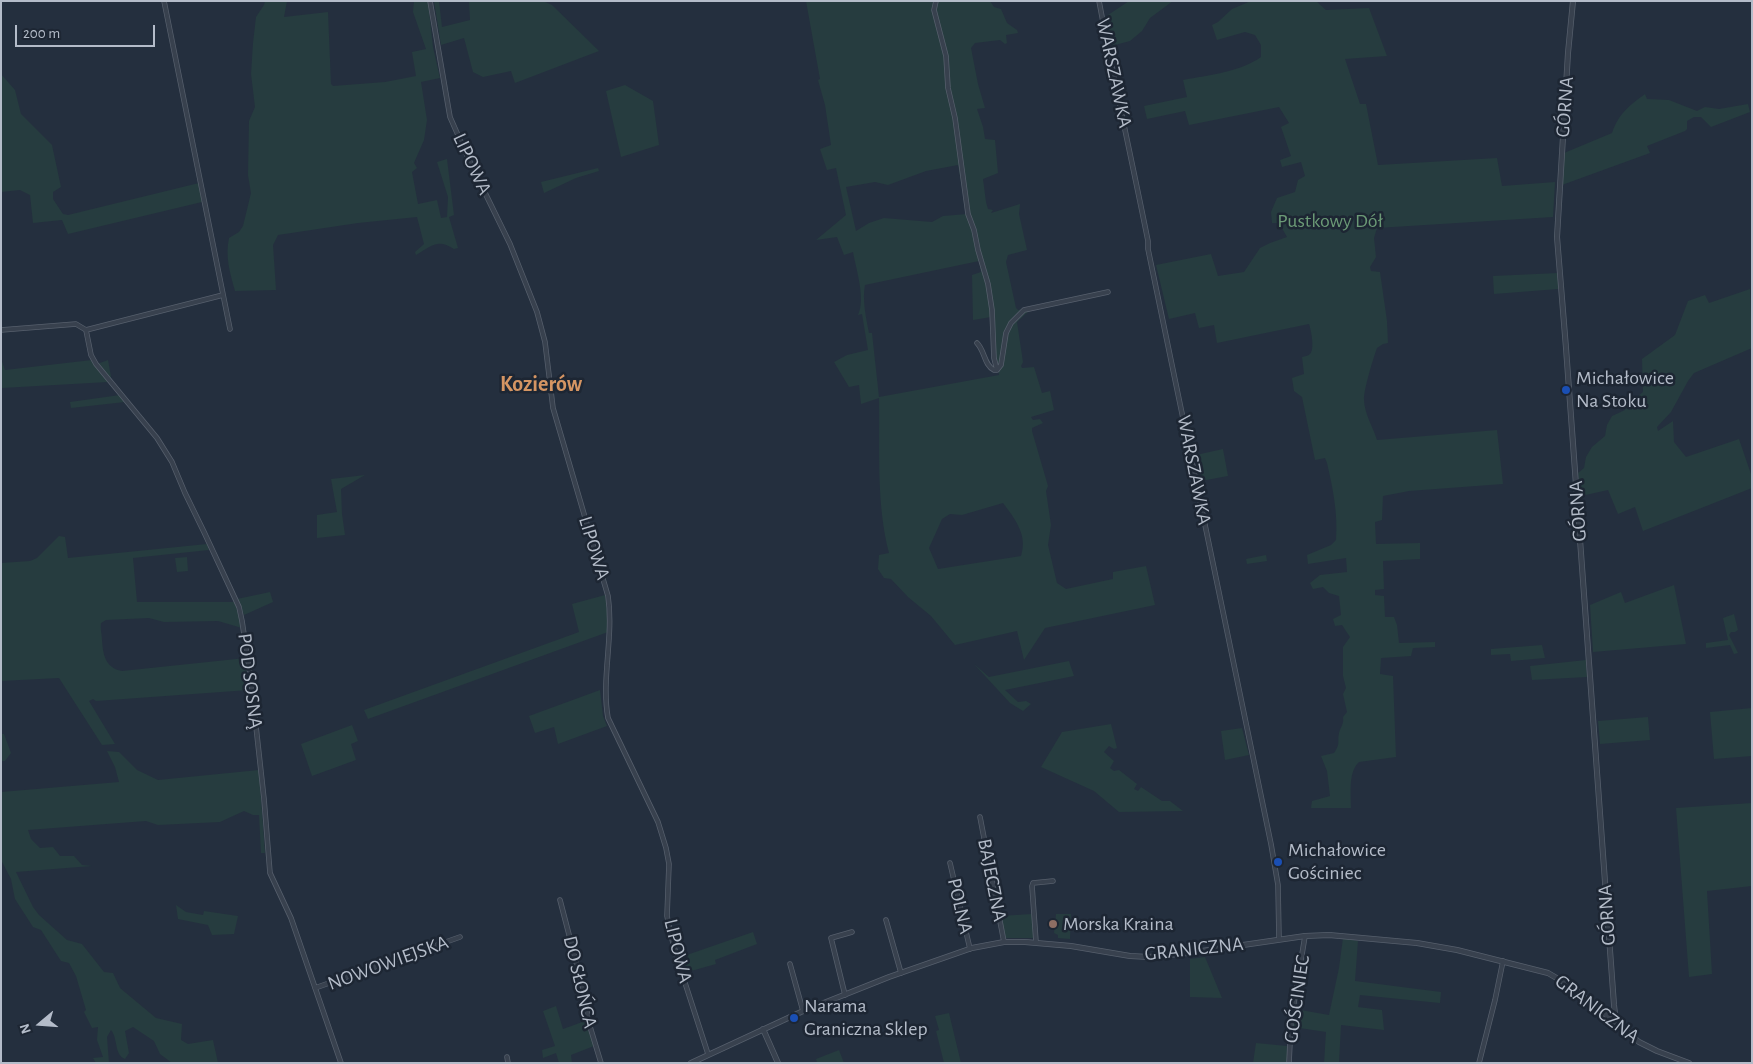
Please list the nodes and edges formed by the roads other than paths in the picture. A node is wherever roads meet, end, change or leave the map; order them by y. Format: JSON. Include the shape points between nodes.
{"nodes":[{"id":1,"x":164,"y":1,"type":"edge"},
{"id":2,"x":430,"y":1,"type":"edge"},
{"id":3,"x":936,"y":1,"type":"edge"},
{"id":4,"x":1099,"y":1,"type":"edge"},
{"id":5,"x":1573,"y":1,"type":"edge"},
{"id":6,"x":1108,"y":292,"type":"dead end"},
{"id":7,"x":223,"y":295,"type":"junction"},
{"id":8,"x":230,"y":329,"type":"dead end"},
{"id":9,"x":1,"y":330,"type":"edge"},
{"id":10,"x":86,"y":330,"type":"junction"},
{"id":11,"x":977,"y":343,"type":"dead end"},
{"id":12,"x":996,"y":370,"type":"junction"},
{"id":13,"x":980,"y":817,"type":"dead end"},
{"id":14,"x":950,"y":862,"type":"dead end"},
{"id":15,"x":1053,"y":881,"type":"dead end"},
{"id":16,"x":560,"y":900,"type":"dead end"},
{"id":17,"x":886,"y":920,"type":"dead end"},
{"id":18,"x":852,"y":932,"type":"dead end"},
{"id":19,"x":1305,"y":936,"type":"junction"},
{"id":20,"x":460,"y":937,"type":"dead end"},
{"id":21,"x":1279,"y":939,"type":"junction"},
{"id":22,"x":1004,"y":942,"type":"junction"},
{"id":23,"x":1036,"y":942,"type":"junction"},
{"id":24,"x":970,"y":949,"type":"junction"},
{"id":25,"x":1503,"y":961,"type":"junction"},
{"id":26,"x":790,"y":964,"type":"dead end"},
{"id":27,"x":901,"y":973,"type":"junction"},
{"id":28,"x":315,"y":988,"type":"junction"},
{"id":29,"x":845,"y":995,"type":"junction"},
{"id":30,"x":804,"y":1011,"type":"junction"},
{"id":31,"x":1612,"y":1021,"type":"junction"},
{"id":32,"x":763,"y":1029,"type":"junction"},
{"id":33,"x":708,"y":1054,"type":"junction"},
{"id":34,"x":507,"y":1057,"type":"dead end"},
{"id":35,"x":341,"y":1063,"type":"edge"},
{"id":36,"x":508,"y":1063,"type":"edge"},
{"id":37,"x":601,"y":1063,"type":"edge"},
{"id":38,"x":691,"y":1063,"type":"edge"},
{"id":39,"x":778,"y":1063,"type":"edge"},
{"id":40,"x":1289,"y":1063,"type":"edge"},
{"id":41,"x":1479,"y":1063,"type":"edge"},
{"id":42,"x":1689,"y":1063,"type":"edge"}],
"edges":[{"from":1,"to":7,"type":"street"},
{"from":2,"to":33,"type":"street","name":"LIPOWA","via":[[450,117],[510,244],[537,312],[545,342],[553,408],[608,596],[608,718],[658,822],[666,848],[671,935]]},
{"from":3,"to":12,"type":"street","via":[[934,10],[946,56],[968,214],[988,284]]},
{"from":4,"to":21,"type":"street","name":"WARSZAWKA","via":[[1271,844],[1278,885]]},
{"from":5,"to":31,"type":"street","name":"GÓRNA","via":[[1557,237],[1615,1014]]},
{"from":6,"to":12,"type":"street","via":[[1024,310],[1006,333],[1001,365]]},
{"from":7,"to":8,"type":"street"},
{"from":7,"to":10,"type":"street"},
{"from":9,"to":10,"type":"street","via":[[76,324]]},
{"from":10,"to":28,"type":"street","name":"POD SOSNĄ","via":[[96,364],[157,438],[172,462],[239,607],[251,681],[270,873],[291,918]]},
{"from":11,"to":12,"type":"street","via":[[988,365]]},
{"from":13,"to":22,"type":"street","name":"BAJECZNA"},
{"from":14,"to":24,"type":"street","name":"POLNA"},
{"from":15,"to":23,"type":"street","via":[[1036,882],[1032,886]]},
{"from":16,"to":37,"type":"street","name":"DO SŁOŃCA"},
{"from":17,"to":27,"type":"street"},
{"from":18,"to":29,"type":"street","via":[[831,938]]},
{"from":19,"to":21,"type":"street","name":"GRANICZNA"},
{"from":19,"to":25,"type":"street","name":"GRANICZNA","via":[[1341,935],[1417,943]]},
{"from":19,"to":40,"type":"street","name":"GOŚCINIEC","via":[[1291,1021]]},
{"from":20,"to":28,"type":"street","name":"NOWOWIEJSKA"},
{"from":21,"to":23,"type":"street","name":"GRANICZNA","via":[[1149,956]]},
{"from":22,"to":23,"type":"street","name":"GRANICZNA"},
{"from":22,"to":24,"type":"street","name":"GRANICZNA"},
{"from":24,"to":27,"type":"street","name":"GRANICZNA"},
{"from":25,"to":31,"type":"street","name":"GRANICZNA","via":[[1548,973],[1572,987]]},
{"from":25,"to":41,"type":"street"},
{"from":26,"to":30,"type":"street"},
{"from":27,"to":29,"type":"street","name":"GRANICZNA"},
{"from":28,"to":35,"type":"street","name":"POD SOSNĄ"},
{"from":29,"to":30,"type":"street","name":"GRANICZNA"},
{"from":30,"to":32,"type":"street","name":"GRANICZNA"},
{"from":31,"to":42,"type":"street","name":"GRANICZNA","via":[[1639,1042]]},
{"from":32,"to":33,"type":"street","name":"GRANICZNA"},
{"from":32,"to":39,"type":"street"},
{"from":33,"to":38,"type":"street","name":"GRANICZNA"},
{"from":34,"to":36,"type":"street"}]}
